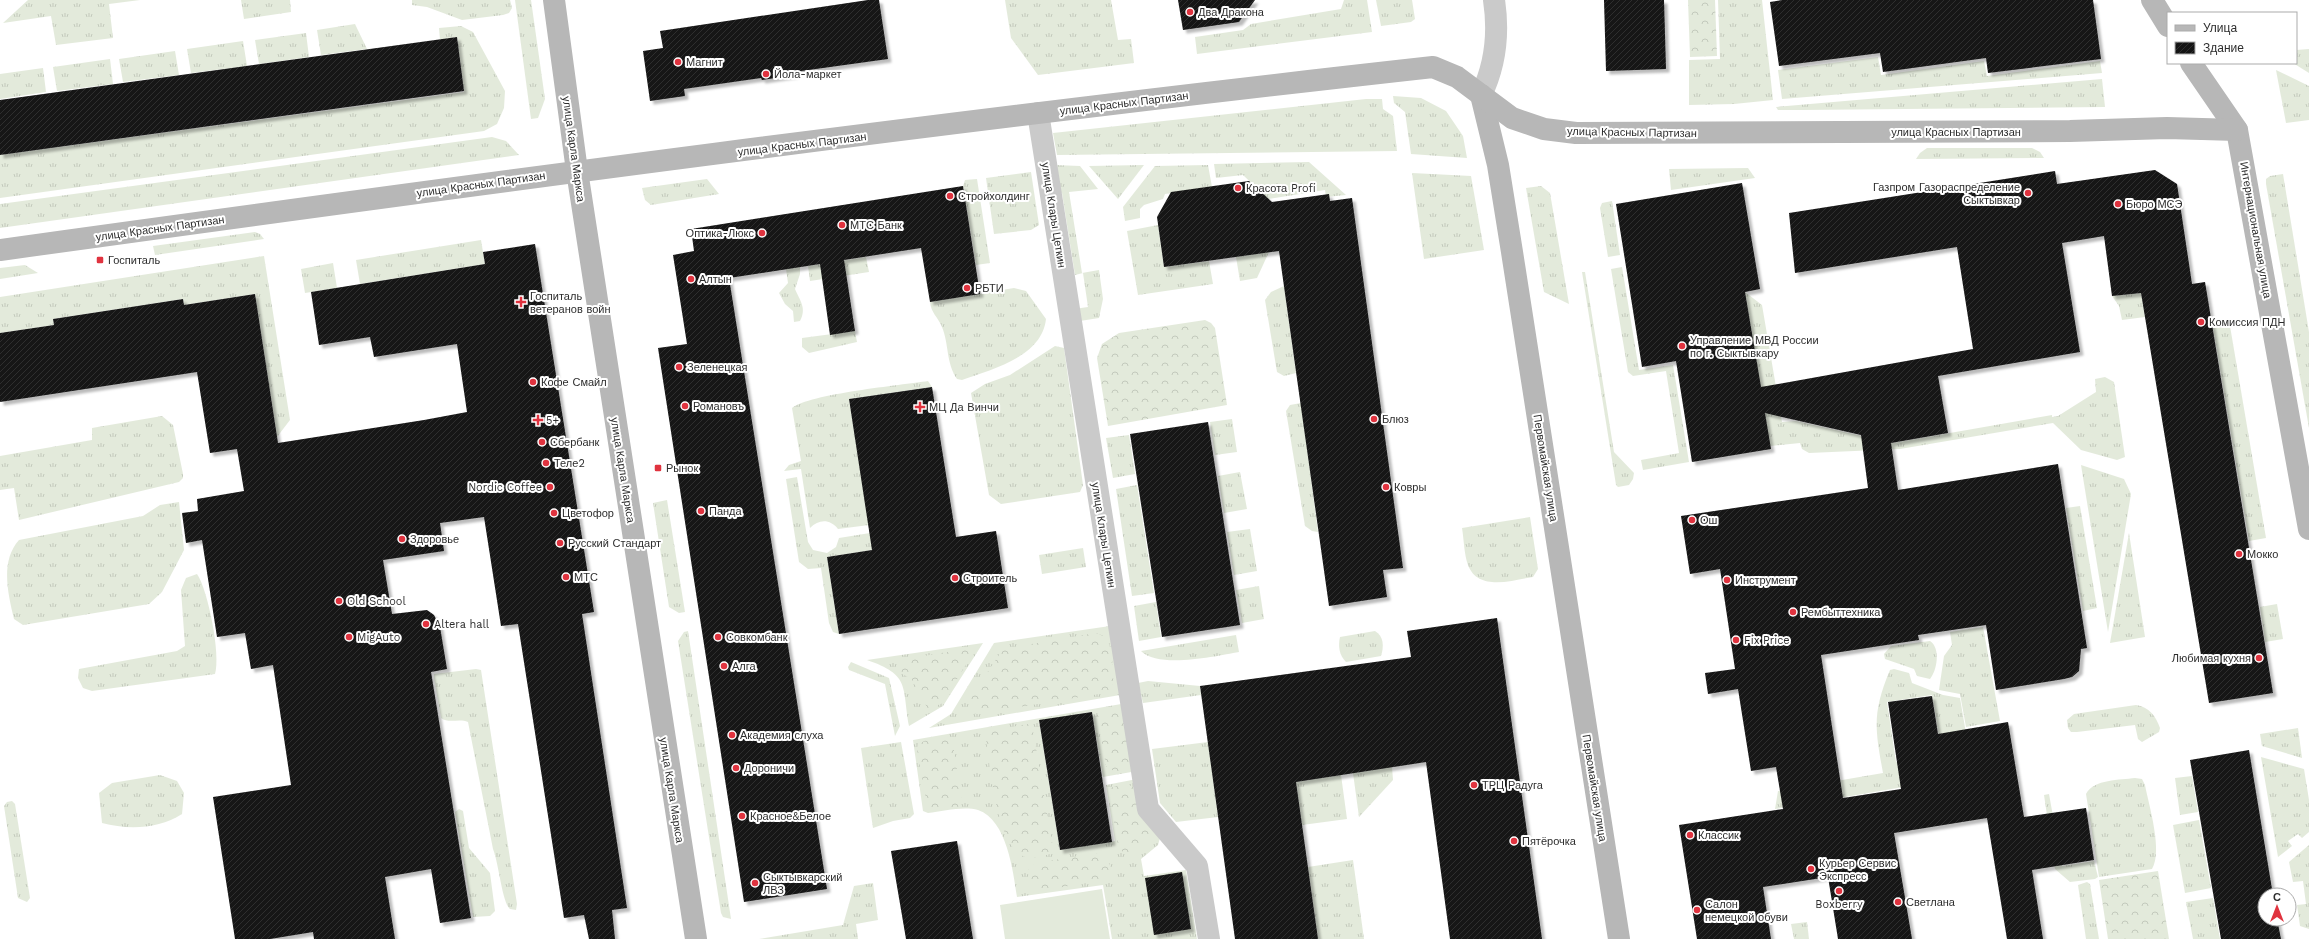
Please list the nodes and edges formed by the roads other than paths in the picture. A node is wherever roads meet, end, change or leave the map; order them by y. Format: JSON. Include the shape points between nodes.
{"nodes":[{"id":1,"x":554,"y":0,"type":"edge"},
{"id":2,"x":1494,"y":0,"type":"edge"},
{"id":3,"x":2152,"y":0,"type":"edge"},
{"id":4,"x":2167,"y":24,"type":"edge"},
{"id":5,"x":2192,"y":64,"type":"edge"},
{"id":6,"x":1481,"y":95,"type":"junction"},
{"id":7,"x":1038,"y":113,"type":"junction"},
{"id":8,"x":2237,"y":130,"type":"junction"},
{"id":9,"x":577,"y":171,"type":"junction"},
{"id":10,"x":0,"y":250,"type":"edge"},
{"id":11,"x":2309,"y":529,"type":"edge"},
{"id":12,"x":696,"y":939,"type":"edge"},
{"id":13,"x":1209,"y":939,"type":"edge"},
{"id":14,"x":1619,"y":939,"type":"edge"}],
"edges":[{"from":1,"to":9,"type":"street","name":"улица Карла Маркса"},
{"from":2,"to":6,"type":"street","via":[[1496,41],[1491,74]]},
{"from":3,"to":4,"type":"street"},
{"from":5,"to":8,"type":"street","name":"Интернациональная улица"},
{"from":6,"to":7,"type":"street","name":"улица Красных Партизан","via":[[1457,77],[1433,67]]},
{"from":6,"to":8,"type":"street","name":"улица Красных Партизан","via":[[1512,118],[1544,130],[1576,133],[2062,131],[2167,128]]},
{"from":6,"to":14,"type":"street","name":"Первомайская улица","via":[[1498,165]]},
{"from":7,"to":9,"type":"street","name":"улица Красных Партизан"},
{"from":7,"to":13,"type":"street","name":"улица Клары Цеткин","via":[[1148,809],[1197,866]]},
{"from":8,"to":11,"type":"street","name":"Интернациональная улица"},
{"from":9,"to":10,"type":"street","name":"улица Красных Партизан"},
{"from":9,"to":12,"type":"street","name":"улица Карла Маркса"}]}
